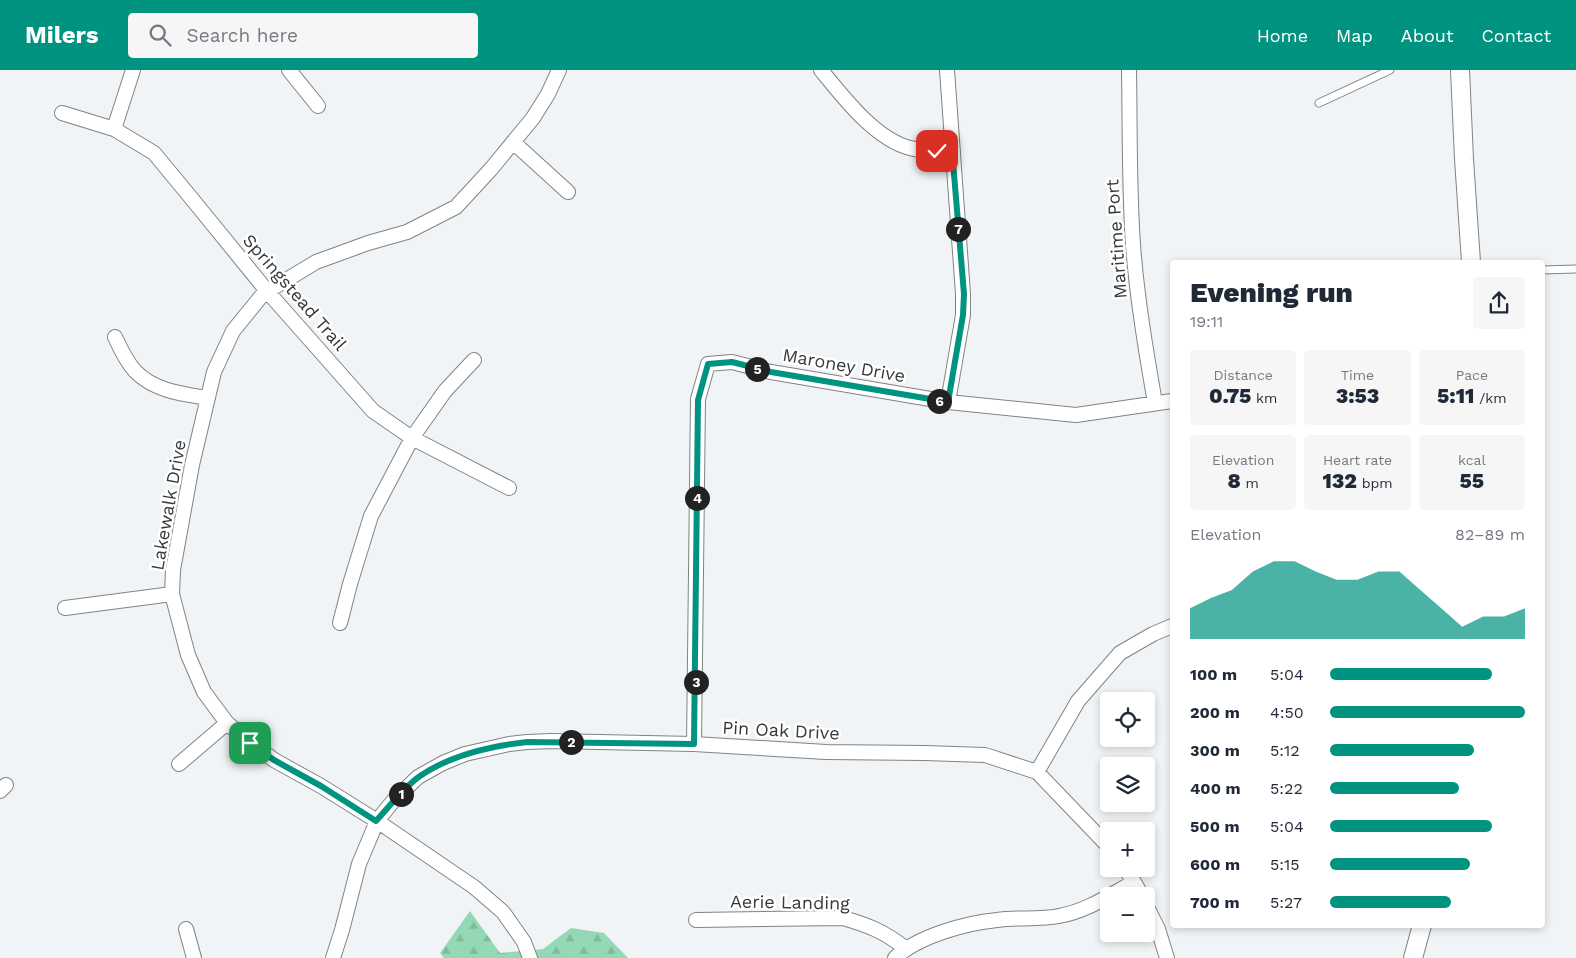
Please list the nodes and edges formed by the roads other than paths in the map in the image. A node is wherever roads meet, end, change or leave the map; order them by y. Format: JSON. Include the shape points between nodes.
{"nodes":[{"id":1,"x":133,"y":70,"type":"edge"},
{"id":2,"x":289,"y":70,"type":"edge"},
{"id":3,"x":558,"y":70,"type":"edge"},
{"id":4,"x":821,"y":70,"type":"edge"},
{"id":5,"x":948,"y":70,"type":"edge"},
{"id":6,"x":1129,"y":70,"type":"edge"},
{"id":7,"x":1390,"y":70,"type":"edge"},
{"id":8,"x":1460,"y":70,"type":"edge"},
{"id":9,"x":1319,"y":103,"type":"dead end"},
{"id":10,"x":318,"y":106,"type":"dead end"},
{"id":11,"x":62,"y":113,"type":"dead end"},
{"id":12,"x":114,"y":129,"type":"junction"},
{"id":13,"x":513,"y":142,"type":"junction"},
{"id":14,"x":952,"y":150,"type":"junction"},
{"id":15,"x":568,"y":192,"type":"dead end"},
{"id":16,"x":1472,"y":260,"type":"edge"},
{"id":17,"x":1576,"y":269,"type":"edge"},
{"id":18,"x":1545,"y":270,"type":"edge"},
{"id":19,"x":267,"y":292,"type":"junction"},
{"id":20,"x":115,"y":337,"type":"dead end"},
{"id":21,"x":474,"y":360,"type":"dead end"},
{"id":22,"x":208,"y":398,"type":"junction"},
{"id":23,"x":1170,"y":401,"type":"edge"},
{"id":24,"x":948,"y":402,"type":"junction"},
{"id":25,"x":1155,"y":403,"type":"junction"},
{"id":26,"x":412,"y":438,"type":"junction"},
{"id":27,"x":509,"y":488,"type":"dead end"},
{"id":28,"x":172,"y":594,"type":"junction"},
{"id":29,"x":66,"y":608,"type":"dead end"},
{"id":30,"x":340,"y":624,"type":"dead end"},
{"id":31,"x":1170,"y":627,"type":"edge"},
{"id":32,"x":227,"y":723,"type":"junction"},
{"id":33,"x":694,"y":744,"type":"junction"},
{"id":34,"x":179,"y":764,"type":"dead end"},
{"id":35,"x":1037,"y":772,"type":"junction"},
{"id":36,"x":376,"y":821,"type":"junction"},
{"id":37,"x":1100,"y":838,"type":"edge"},
{"id":38,"x":1131,"y":877,"type":"edge"},
{"id":39,"x":1134,"y":882,"type":"junction"},
{"id":40,"x":1137,"y":887,"type":"edge"},
{"id":41,"x":696,"y":920,"type":"dead end"},
{"id":42,"x":1155,"y":923,"type":"edge"},
{"id":43,"x":1421,"y":928,"type":"edge"},
{"id":44,"x":186,"y":929,"type":"dead end"},
{"id":45,"x":900,"y":953,"type":"edge"},
{"id":46,"x":194,"y":958,"type":"edge"},
{"id":47,"x":333,"y":958,"type":"edge"},
{"id":48,"x":530,"y":958,"type":"edge"},
{"id":49,"x":1167,"y":958,"type":"edge"},
{"id":50,"x":1413,"y":958,"type":"edge"}],
"edges":[{"from":1,"to":12,"type":"street"},
{"from":2,"to":10,"type":"street"},
{"from":3,"to":13,"type":"street","name":"Lakewalk Drive","via":[[533,118]]},
{"from":4,"to":14,"type":"street","via":[[862,117],[885,137],[924,151]]},
{"from":5,"to":14,"type":"street"},
{"from":6,"to":25,"type":"street","name":"Maritime Port","via":[[1133,245]]},
{"from":7,"to":9,"type":"lane"},
{"from":8,"to":16,"type":"street"},
{"from":11,"to":12,"type":"street","name":"Springstead Trail"},
{"from":12,"to":19,"type":"street","name":"Springstead Trail","via":[[154,153]]},
{"from":13,"to":15,"type":"street"},
{"from":13,"to":19,"type":"street","name":"Lakewalk Drive","via":[[456,207],[407,232],[316,262]]},
{"from":14,"to":24,"type":"street","via":[[964,294]]},
{"from":17,"to":18,"type":"lane"},
{"from":19,"to":22,"type":"street","name":"Lakewalk Drive","via":[[233,331],[214,372]]},
{"from":19,"to":26,"type":"street","name":"Springstead Trail","via":[[374,410]]},
{"from":20,"to":22,"type":"street","via":[[135,371],[152,384],[178,394]]},
{"from":21,"to":26,"type":"street","via":[[445,391]]},
{"from":22,"to":28,"type":"street","name":"Lakewalk Drive","via":[[192,465],[173,570]]},
{"from":23,"to":25,"type":"street","name":"Maroney Drive"},
{"from":24,"to":25,"type":"street","name":"Maroney Drive","via":[[1076,415]]},
{"from":24,"to":33,"type":"street","name":"Maroney Drive","via":[[771,372],[732,362],[708,364],[698,400]]},
{"from":26,"to":27,"type":"street","name":"Springstead Trail"},
{"from":26,"to":30,"type":"street","via":[[371,516]]},
{"from":28,"to":29,"type":"street"},
{"from":28,"to":32,"type":"street","name":"Lakewalk Drive","via":[[188,655],[204,692]]},
{"from":31,"to":35,"type":"street","via":[[1120,653],[1078,701]]},
{"from":32,"to":34,"type":"street"},
{"from":32,"to":36,"type":"street","name":"Lakewalk Drive","via":[[274,760]]},
{"from":33,"to":35,"type":"street","name":"Pin Oak Drive","via":[[826,752],[985,755]]},
{"from":33,"to":36,"type":"street","name":"Pin Oak Drive","via":[[527,742],[465,754],[418,777]]},
{"from":35,"to":37,"type":"street","name":"Pin Oak Drive"},
{"from":36,"to":47,"type":"street","name":"Pin Oak Drive","via":[[359,864]]},
{"from":36,"to":48,"type":"street","name":"Lakewalk Drive","via":[[474,887],[503,912],[524,942]]},
{"from":38,"to":39,"type":"street"},
{"from":39,"to":40,"type":"street"},
{"from":39,"to":45,"type":"street","via":[[1086,909],[1057,917],[998,920],[956,927]]},
{"from":41,"to":45,"type":"street","name":"Aerie Landing","via":[[843,918],[890,936]]},
{"from":42,"to":49,"type":"street"},
{"from":43,"to":50,"type":"street"},
{"from":44,"to":46,"type":"street"}]}
